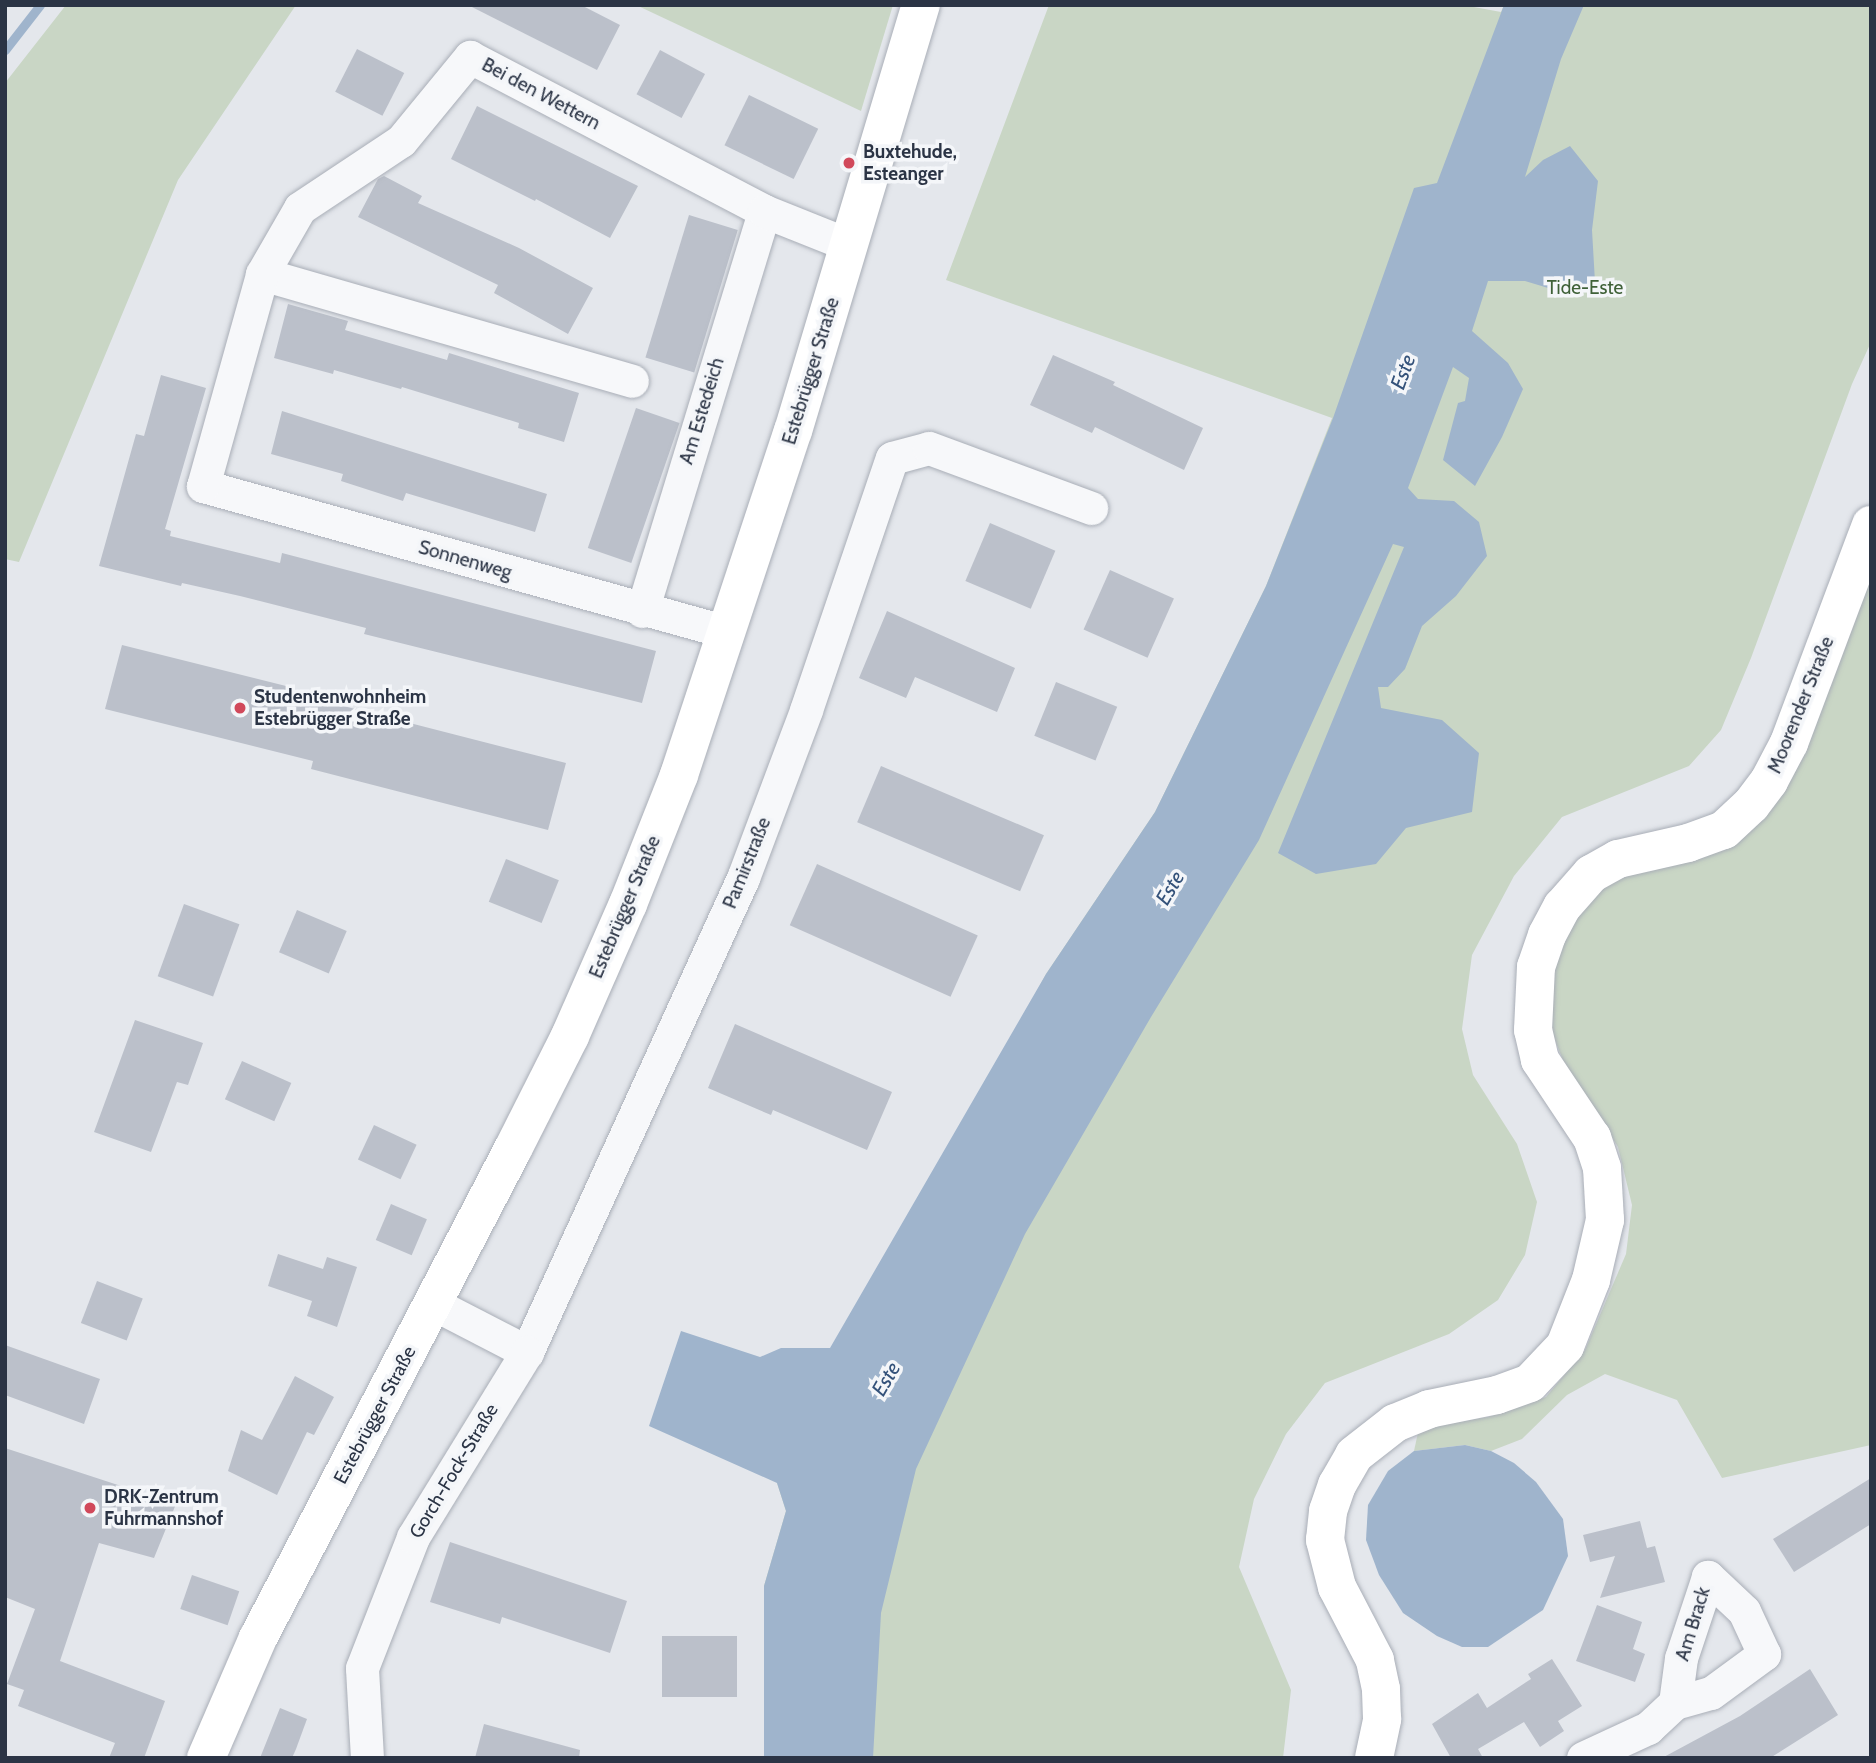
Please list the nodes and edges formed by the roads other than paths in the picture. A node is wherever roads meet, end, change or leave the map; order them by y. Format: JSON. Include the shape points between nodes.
{"nodes":[{"id":1,"x":921,"y":5,"type":"edge"},
{"id":2,"x":764,"y":211,"type":"junction"},
{"id":3,"x":849,"y":245,"type":"junction"},
{"id":4,"x":262,"y":274,"type":"junction"},
{"id":5,"x":632,"y":381,"type":"dead end"},
{"id":6,"x":203,"y":485,"type":"joint"},
{"id":7,"x":1091,"y":508,"type":"dead end"},
{"id":8,"x":1871,"y":525,"type":"edge"},
{"id":9,"x":642,"y":611,"type":"junction"},
{"id":10,"x":727,"y":632,"type":"junction"},
{"id":11,"x":435,"y":1304,"type":"junction"},
{"id":12,"x":527,"y":1352,"type":"junction"},
{"id":13,"x":1675,"y":1703,"type":"dead end"},
{"id":14,"x":206,"y":1758,"type":"edge"},
{"id":15,"x":367,"y":1758,"type":"edge"},
{"id":16,"x":1374,"y":1758,"type":"edge"},
{"id":17,"x":1583,"y":1758,"type":"edge"}],
"edges":[{"from":1,"to":3,"type":"street","name":"Estebrügger Straße"},
{"from":2,"to":3,"type":"street","name":"Bei den Wettern"},
{"from":2,"to":4,"type":"street","name":"Bei den Wettern","via":[[470,57],[401,141],[300,208]]},
{"from":2,"to":9,"type":"street","name":"Am Estedeich"},
{"from":3,"to":10,"type":"street","name":"Estebrügger Straße"},
{"from":4,"to":5,"type":"street"},
{"from":4,"to":6,"type":"street","name":"Bei den Wettern"},
{"from":6,"to":9,"type":"street","name":"Sonnenweg"},
{"from":7,"to":12,"type":"street","name":"Pamirstraße","via":[[929,448],[892,458],[743,878]]},
{"from":8,"to":16,"type":"street","name":"Moorender Straße","via":[[1789,743],[1757,797],[1724,830],[1618,859],[1591,874],[1562,906],[1547,935],[1536,967],[1533,1030],[1540,1060],[1592,1138],[1602,1168],[1605,1220],[1591,1280],[1564,1346],[1530,1383],[1429,1409],[1395,1423],[1354,1455],[1338,1485],[1328,1511],[1325,1541],[1337,1587],[1375,1660],[1382,1719]]},
{"from":9,"to":10,"type":"street","name":"Sonnenweg"},
{"from":10,"to":11,"type":"street","name":"Estebrügger Straße","via":[[679,775],[628,904],[570,1035]]},
{"from":11,"to":12,"type":"street"},
{"from":11,"to":14,"type":"street","name":"Estebrügger Straße","via":[[258,1638]]},
{"from":12,"to":15,"type":"street","name":"Gorch-Fock-Straße","via":[[412,1537],[362,1668]]},
{"from":13,"to":17,"type":"street","via":[[1648,1728]]}]}
